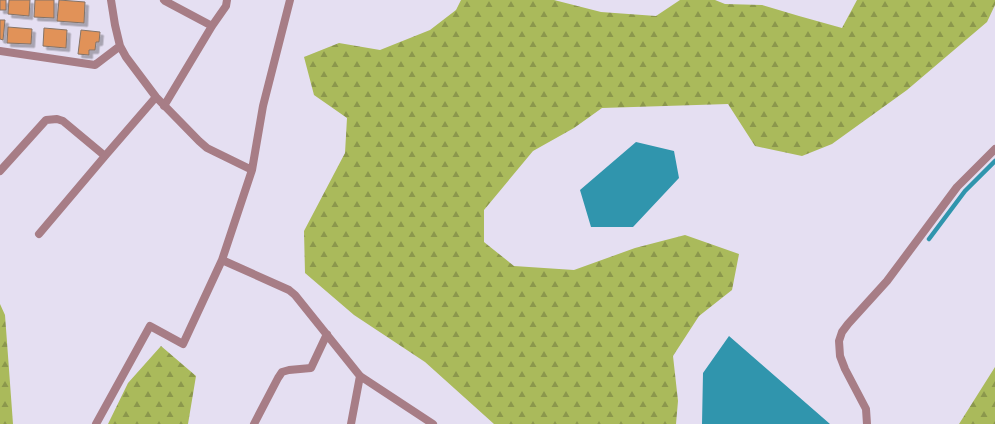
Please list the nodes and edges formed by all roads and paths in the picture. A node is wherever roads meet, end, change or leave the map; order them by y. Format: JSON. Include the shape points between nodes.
{"nodes":[{"id":1,"x":111,"y":0,"type":"edge"},
{"id":2,"x":164,"y":0,"type":"edge"},
{"id":3,"x":227,"y":0,"type":"edge"},
{"id":4,"x":290,"y":0,"type":"edge"},
{"id":5,"x":212,"y":26,"type":"junction"},
{"id":6,"x":120,"y":46,"type":"junction"},
{"id":7,"x":0,"y":52,"type":"edge"},
{"id":8,"x":156,"y":97,"type":"junction"},
{"id":9,"x":164,"y":106,"type":"junction"},
{"id":10,"x":995,"y":149,"type":"edge"},
{"id":11,"x":105,"y":156,"type":"junction"},
{"id":12,"x":252,"y":170,"type":"junction"},
{"id":13,"x":0,"y":172,"type":"edge"},
{"id":14,"x":39,"y":234,"type":"dead end"},
{"id":15,"x":222,"y":260,"type":"junction"},
{"id":16,"x":327,"y":334,"type":"junction"},
{"id":17,"x":360,"y":376,"type":"junction"},
{"id":18,"x":96,"y":424,"type":"edge"},
{"id":19,"x":254,"y":424,"type":"edge"},
{"id":20,"x":351,"y":424,"type":"edge"},
{"id":21,"x":433,"y":424,"type":"edge"},
{"id":22,"x":867,"y":424,"type":"edge"}],
"edges":[{"from":1,"to":6,"type":"street"},
{"from":2,"to":5,"type":"street"},
{"from":3,"to":5,"type":"street","via":[[226,6]]},
{"from":4,"to":12,"type":"street","via":[[263,106]]},
{"from":5,"to":9,"type":"street"},
{"from":6,"to":7,"type":"street","via":[[95,65]]},
{"from":6,"to":8,"type":"street"},
{"from":8,"to":9,"type":"street"},
{"from":8,"to":11,"type":"street"},
{"from":9,"to":12,"type":"street","via":[[207,148]]},
{"from":10,"to":22,"type":"street","via":[[957,187],[887,281],[842,332],[839,341],[840,356],[866,410]]},
{"from":11,"to":13,"type":"street","via":[[63,121],[46,120]]},
{"from":11,"to":14,"type":"street"},
{"from":12,"to":15,"type":"street"},
{"from":15,"to":16,"type":"street","via":[[289,290]]},
{"from":15,"to":18,"type":"street","via":[[183,344],[150,326]]},
{"from":16,"to":17,"type":"street"},
{"from":16,"to":19,"type":"street","via":[[311,368],[282,372]]},
{"from":17,"to":20,"type":"street"},
{"from":17,"to":21,"type":"street"}]}
